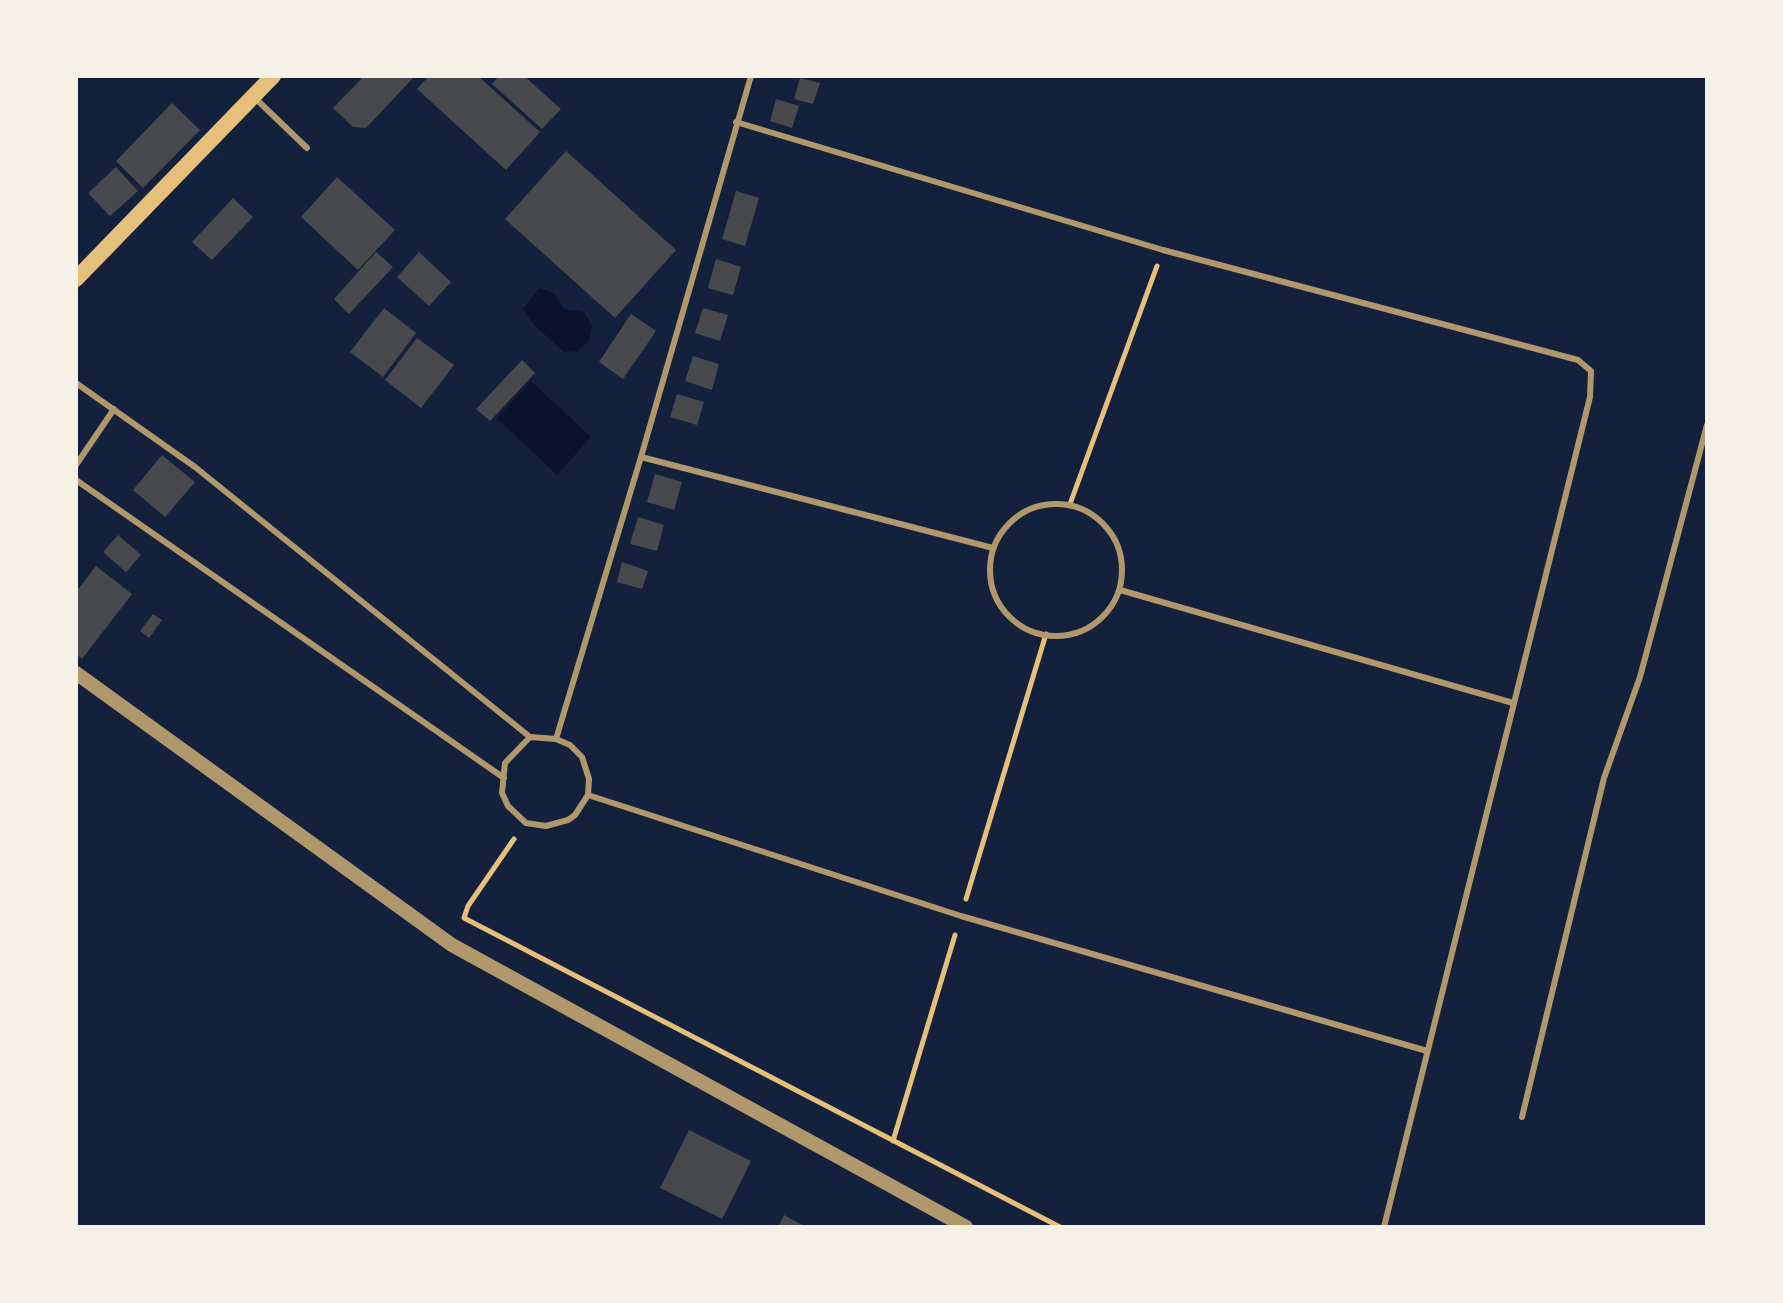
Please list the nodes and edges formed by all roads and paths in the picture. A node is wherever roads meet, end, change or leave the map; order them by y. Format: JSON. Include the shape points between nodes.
{"nodes":[{"id":1,"x":273,"y":76,"type":"edge"},
{"id":2,"x":751,"y":76,"type":"edge"},
{"id":3,"x":252,"y":96,"type":"junction"},
{"id":4,"x":736,"y":122,"type":"junction"},
{"id":5,"x":307,"y":148,"type":"dead end"},
{"id":6,"x":1163,"y":250,"type":"junction"},
{"id":7,"x":76,"y":279,"type":"edge"},
{"id":8,"x":76,"y":383,"type":"edge"},
{"id":9,"x":114,"y":409,"type":"junction"},
{"id":10,"x":1707,"y":425,"type":"edge"},
{"id":11,"x":641,"y":457,"type":"junction"},
{"id":12,"x":76,"y":465,"type":"edge"},
{"id":13,"x":76,"y":480,"type":"edge"},
{"id":14,"x":1070,"y":504,"type":"junction"},
{"id":15,"x":993,"y":548,"type":"junction"},
{"id":16,"x":1120,"y":590,"type":"junction"},
{"id":17,"x":1046,"y":634,"type":"junction"},
{"id":18,"x":76,"y":673,"type":"edge"},
{"id":19,"x":1513,"y":703,"type":"junction"},
{"id":20,"x":530,"y":737,"type":"junction"},
{"id":21,"x":556,"y":739,"type":"junction"},
{"id":22,"x":504,"y":778,"type":"junction"},
{"id":23,"x":588,"y":795,"type":"junction"},
{"id":24,"x":526,"y":822,"type":"junction"},
{"id":25,"x":961,"y":916,"type":"junction"},
{"id":26,"x":1427,"y":1051,"type":"junction"},
{"id":27,"x":1522,"y":1117,"type":"dead end"},
{"id":28,"x":893,"y":1141,"type":"junction"},
{"id":29,"x":966,"y":1227,"type":"edge"},
{"id":30,"x":1060,"y":1227,"type":"edge"},
{"id":31,"x":1384,"y":1227,"type":"edge"}],
"edges":[{"from":1,"to":3,"type":"main road"},
{"from":2,"to":4,"type":"lane"},
{"from":3,"to":5,"type":"lane"},
{"from":3,"to":7,"type":"main road"},
{"from":4,"to":6,"type":"lane"},
{"from":4,"to":11,"type":"lane"},
{"from":6,"to":14,"type":"path"},
{"from":6,"to":19,"type":"lane","via":[[1578,360],[1591,371],[1590,397]]},
{"from":8,"to":9,"type":"lane"},
{"from":9,"to":12,"type":"lane"},
{"from":9,"to":20,"type":"lane","via":[[195,467]]},
{"from":10,"to":27,"type":"lane","via":[[1640,677],[1604,778]]},
{"from":11,"to":15,"type":"lane"},
{"from":11,"to":21,"type":"lane"},
{"from":13,"to":22,"type":"lane"},
{"from":14,"to":15,"type":"lane","via":[[1039,505],[1009,522]]},
{"from":14,"to":16,"type":"lane","via":[[1097,518],[1118,543]]},
{"from":15,"to":17,"type":"lane","via":[[990,572],[1000,605],[1032,632]]},
{"from":16,"to":17,"type":"lane","via":[[1114,604],[1088,629],[1066,636]]},
{"from":16,"to":19,"type":"lane"},
{"from":17,"to":25,"type":"path"},
{"from":18,"to":29,"type":"street","via":[[452,945]]},
{"from":19,"to":26,"type":"lane"},
{"from":20,"to":21,"type":"lane"},
{"from":20,"to":22,"type":"lane","via":[[509,756]]},
{"from":21,"to":23,"type":"lane","via":[[582,757]]},
{"from":22,"to":24,"type":"lane","via":[[502,793],[508,806]]},
{"from":23,"to":24,"type":"lane","via":[[568,820],[546,826]]},
{"from":23,"to":25,"type":"lane"},
{"from":24,"to":28,"type":"path","via":[[464,918]]},
{"from":25,"to":26,"type":"lane"},
{"from":25,"to":28,"type":"path"},
{"from":26,"to":31,"type":"lane"},
{"from":28,"to":30,"type":"path"}]}
